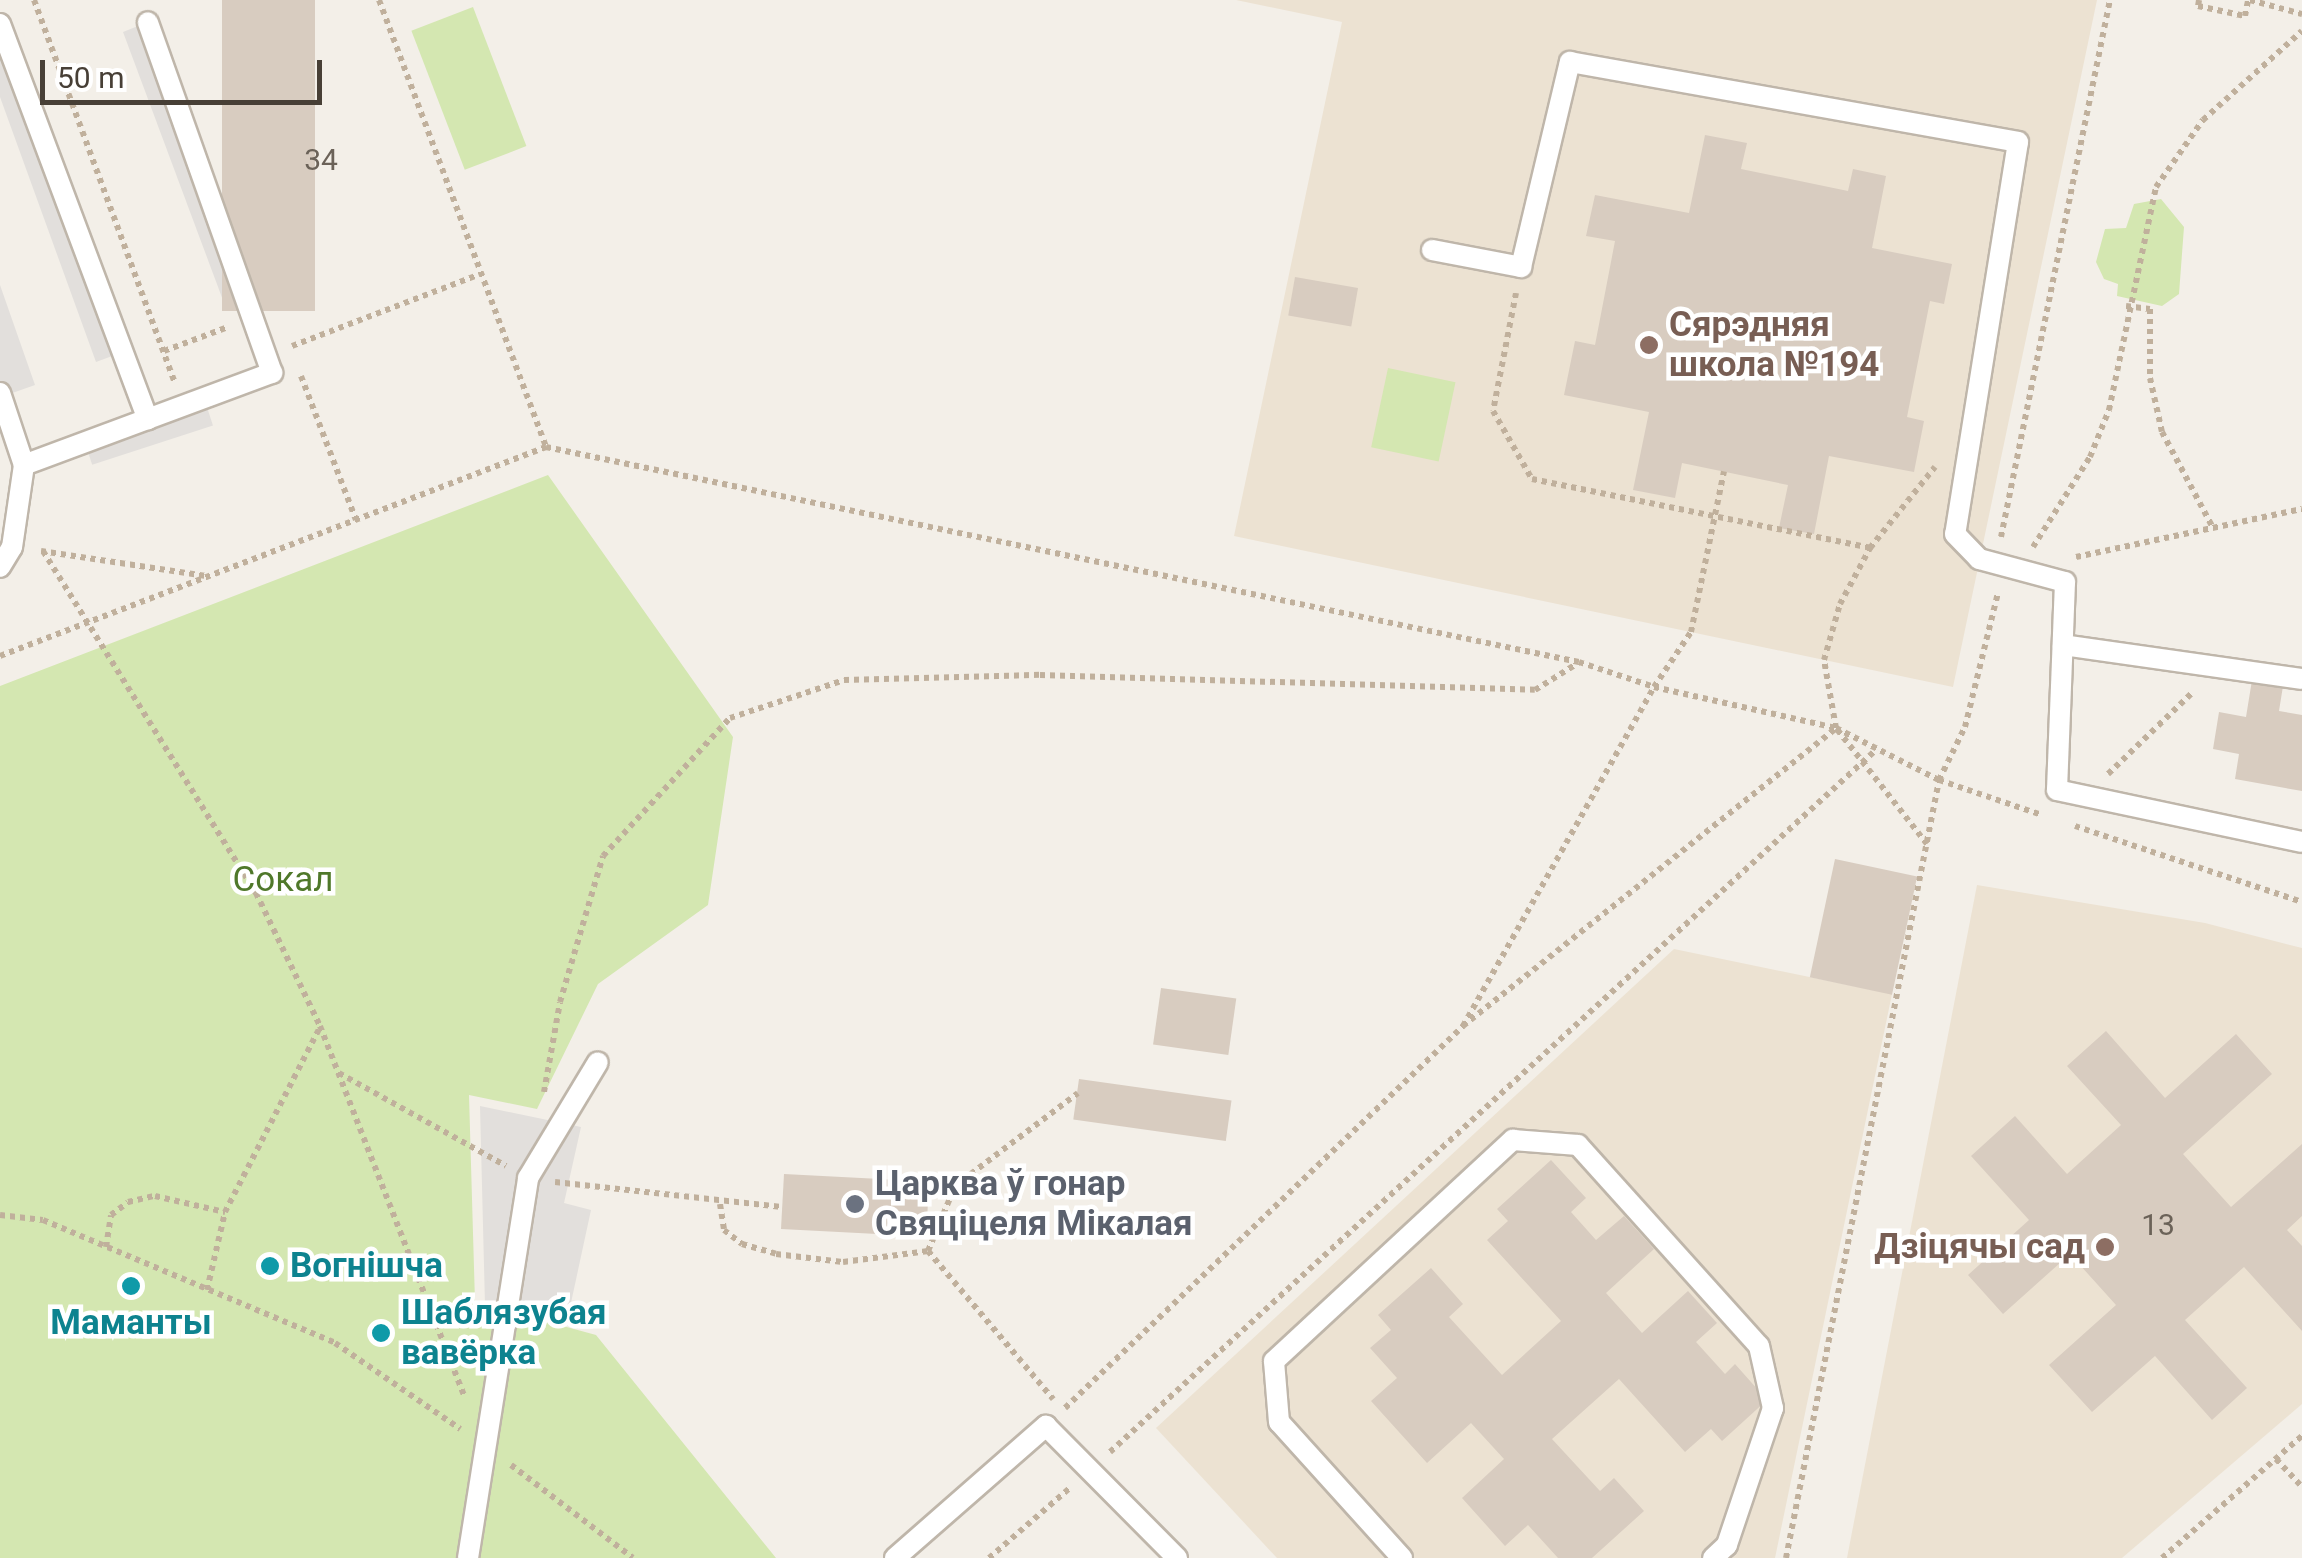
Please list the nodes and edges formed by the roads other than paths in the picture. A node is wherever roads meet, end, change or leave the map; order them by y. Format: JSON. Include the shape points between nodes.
{"nodes":[{"id":1,"x":148,"y":22,"type":"dead end"},
{"id":2,"x":0,"y":24,"type":"edge"},
{"id":3,"x":1432,"y":250,"type":"dead end"},
{"id":4,"x":0,"y":393,"type":"edge"},
{"id":5,"x":148,"y":419,"type":"junction"},
{"id":6,"x":24,"y":465,"type":"junction"},
{"id":7,"x":0,"y":567,"type":"edge"},
{"id":8,"x":2063,"y":645,"type":"junction"},
{"id":9,"x":2302,"y":679,"type":"edge"},
{"id":10,"x":2302,"y":842,"type":"edge"},
{"id":11,"x":598,"y":1062,"type":"dead end"},
{"id":12,"x":468,"y":1558,"type":"edge"},
{"id":13,"x":895,"y":1558,"type":"edge"},
{"id":14,"x":1177,"y":1558,"type":"edge"},
{"id":15,"x":1402,"y":1558,"type":"edge"},
{"id":16,"x":1713,"y":1558,"type":"edge"}],
"edges":[{"from":1,"to":5,"type":"lane","via":[[272,373]]},
{"from":2,"to":5,"type":"lane"},
{"from":3,"to":8,"type":"lane","via":[[1521,267],[1570,62],[2018,142],[1955,534],[1972,555],[2065,582]]},
{"from":4,"to":6,"type":"lane"},
{"from":5,"to":6,"type":"lane"},
{"from":6,"to":7,"type":"lane","via":[[12,546]]},
{"from":8,"to":9,"type":"lane"},
{"from":8,"to":10,"type":"lane","via":[[2057,790]]},
{"from":11,"to":12,"type":"lane","via":[[528,1178]]},
{"from":13,"to":14,"type":"lane","via":[[1046,1426]]},
{"from":15,"to":16,"type":"lane","via":[[1279,1422],[1274,1361],[1513,1140],[1578,1145],[1759,1346],[1773,1408],[1727,1545]]}]}
